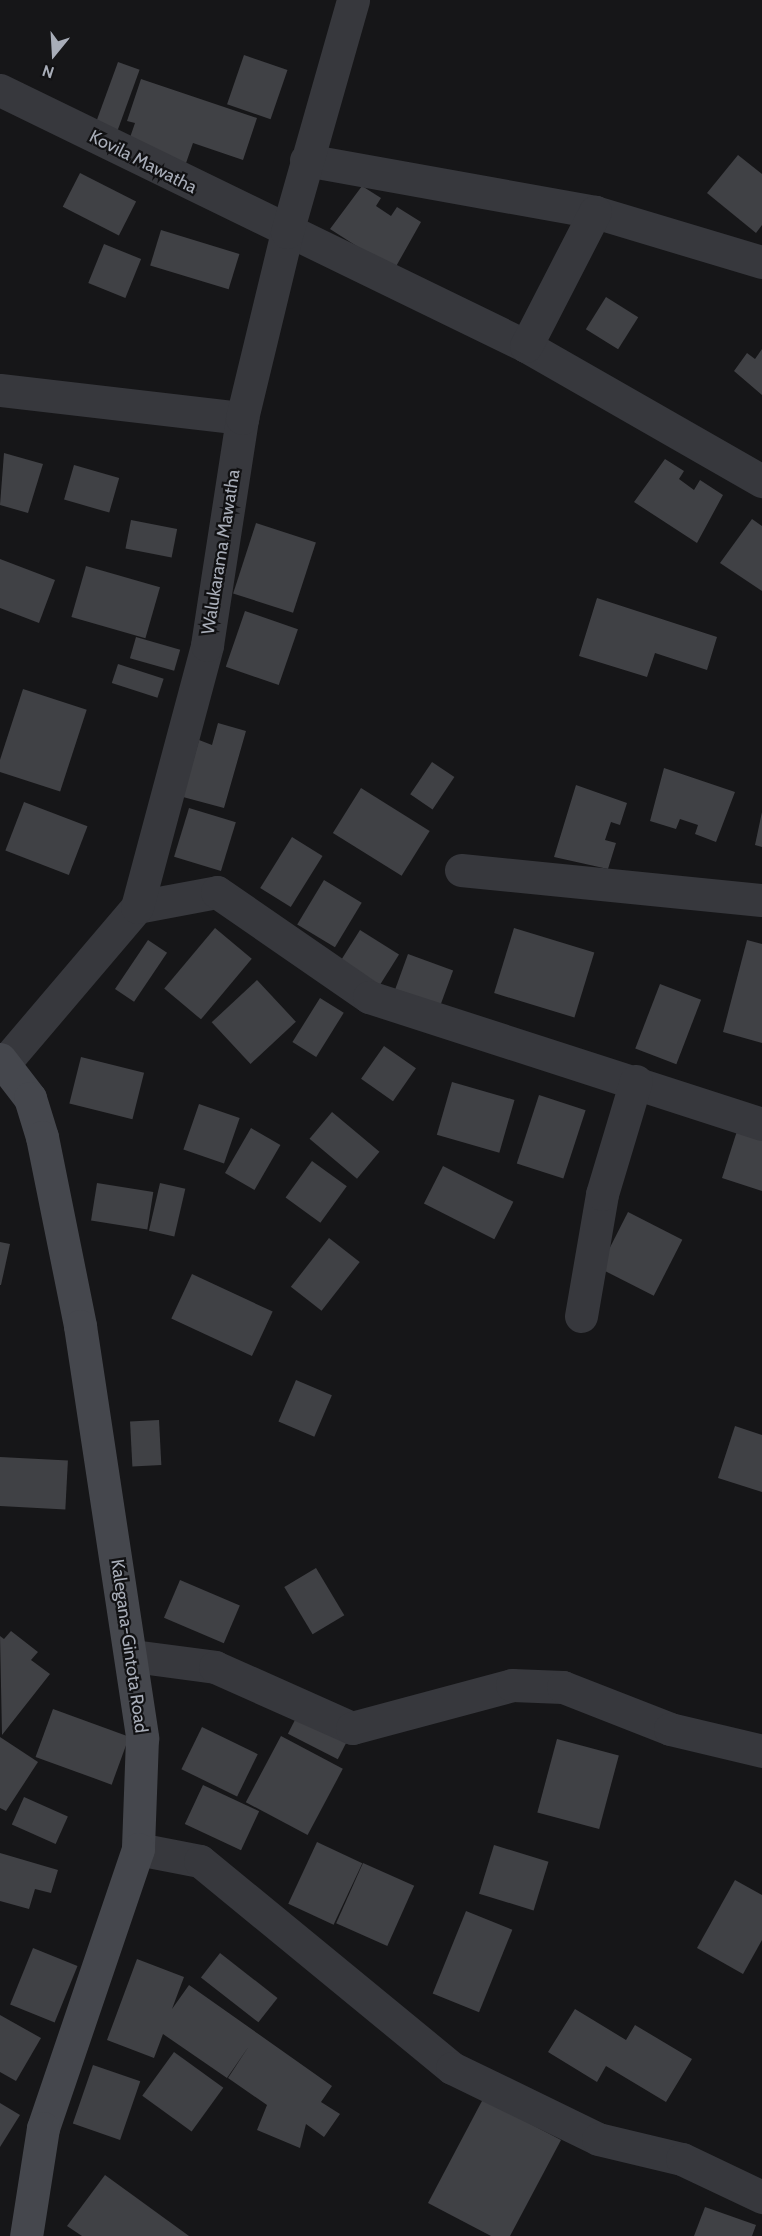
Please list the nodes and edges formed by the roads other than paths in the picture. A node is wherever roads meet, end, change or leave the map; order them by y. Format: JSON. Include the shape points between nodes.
{"nodes":[{"id":1,"x":353,"y":0,"type":"edge"},
{"id":2,"x":0,"y":90,"type":"edge"},
{"id":3,"x":306,"y":160,"type":"junction"},
{"id":4,"x":595,"y":212,"type":"junction"},
{"id":5,"x":287,"y":232,"type":"junction"},
{"id":6,"x":762,"y":262,"type":"edge"},
{"id":7,"x":526,"y":346,"type":"junction"},
{"id":8,"x":0,"y":390,"type":"edge"},
{"id":9,"x":242,"y":418,"type":"junction"},
{"id":10,"x":762,"y":481,"type":"edge"},
{"id":11,"x":461,"y":870,"type":"dead end"},
{"id":12,"x":762,"y":900,"type":"edge"},
{"id":13,"x":137,"y":907,"type":"junction"},
{"id":14,"x":3,"y":1060,"type":"edge"},
{"id":15,"x":636,"y":1081,"type":"junction"},
{"id":16,"x":762,"y":1124,"type":"edge"},
{"id":17,"x":581,"y":1316,"type":"dead end"},
{"id":18,"x":133,"y":1656,"type":"junction"},
{"id":19,"x":762,"y":1751,"type":"edge"},
{"id":20,"x":138,"y":1849,"type":"junction"},
{"id":21,"x":762,"y":2197,"type":"edge"},
{"id":22,"x":26,"y":2236,"type":"edge"}],
"edges":[{"from":1,"to":3,"type":"street","name":"Walukarama Mawatha"},
{"from":2,"to":5,"type":"street","name":"Kovila Mawatha"},
{"from":3,"to":4,"type":"street"},
{"from":3,"to":5,"type":"street","name":"Walukarama Mawatha"},
{"from":4,"to":6,"type":"street"},
{"from":4,"to":7,"type":"street"},
{"from":5,"to":7,"type":"street","name":"Kovila Mawatha"},
{"from":5,"to":9,"type":"street","name":"Walukarama Mawatha"},
{"from":7,"to":10,"type":"street","name":"Kovila Mawatha"},
{"from":8,"to":9,"type":"street"},
{"from":9,"to":13,"type":"street","name":"Walukarama Mawatha","via":[[207,645]]},
{"from":11,"to":12,"type":"street"},
{"from":13,"to":14,"type":"street","name":"Walukarama Mawatha"},
{"from":13,"to":15,"type":"street","via":[[217,892],[369,997]]},
{"from":14,"to":18,"type":"main road","name":"Kalegana-Gintota Road","via":[[30,1098],[42,1137],[80,1326]]},
{"from":15,"to":16,"type":"street"},
{"from":15,"to":17,"type":"street","via":[[602,1194]]},
{"from":18,"to":19,"type":"street","via":[[215,1668],[352,1728],[512,1685],[563,1687],[670,1729]]},
{"from":18,"to":20,"type":"main road","name":"Kalegana-Gintota Road","via":[[142,1738]]},
{"from":20,"to":21,"type":"street","via":[[200,1861],[452,2068],[598,2139],[682,2159]]},
{"from":20,"to":22,"type":"main road","name":"Kalegana-Gintota Road","via":[[43,2128]]}]}
